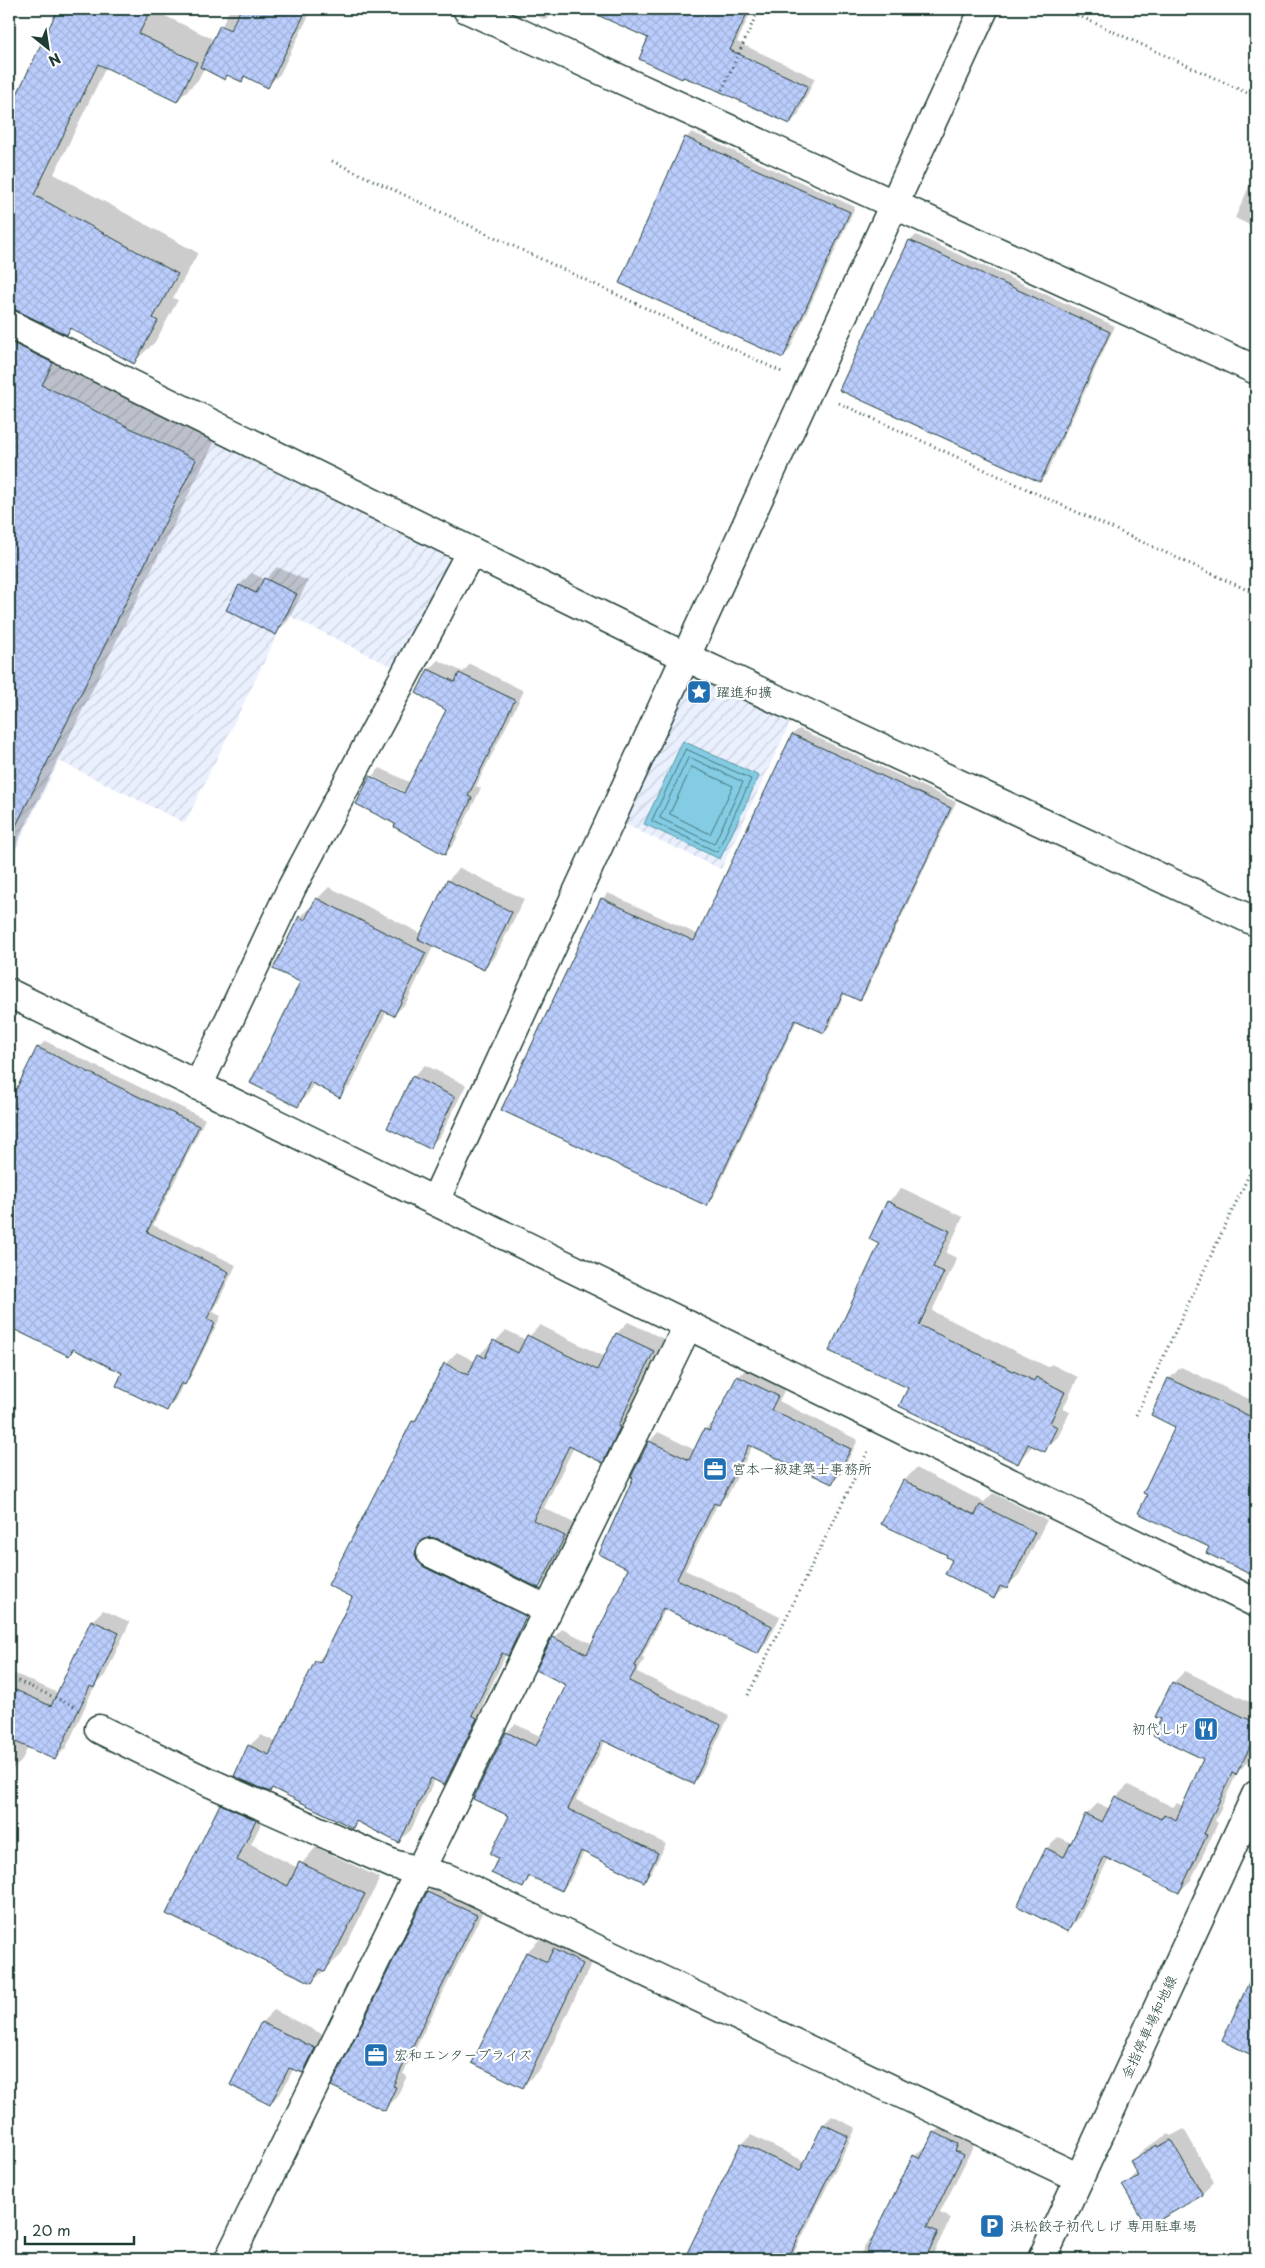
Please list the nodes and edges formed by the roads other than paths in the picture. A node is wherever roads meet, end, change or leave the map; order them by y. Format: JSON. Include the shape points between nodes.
{"nodes":[{"id":1,"x":467,"y":9,"type":"edge"},
{"id":2,"x":984,"y":9,"type":"edge"},
{"id":3,"x":894,"y":204,"type":"junction"},
{"id":4,"x":9,"y":324,"type":"edge"},
{"id":5,"x":1256,"y":370,"type":"edge"},
{"id":6,"x":471,"y":552,"type":"junction"},
{"id":7,"x":686,"y":657,"type":"junction"},
{"id":8,"x":1256,"y":922,"type":"edge"},
{"id":9,"x":9,"y":993,"type":"edge"},
{"id":10,"x":198,"y":1086,"type":"junction"},
{"id":11,"x":435,"y":1201,"type":"junction"},
{"id":12,"x":688,"y":1325,"type":"junction"},
{"id":13,"x":431,"y":1553,"type":"dead end"},
{"id":14,"x":1256,"y":1603,"type":"edge"},
{"id":15,"x":548,"y":1610,"type":"junction"},
{"id":16,"x":99,"y":1729,"type":"road end"},
{"id":17,"x":1256,"y":1795,"type":"edge"},
{"id":18,"x":420,"y":1871,"type":"junction"},
{"id":19,"x":1079,"y":2178,"type":"junction"},
{"id":20,"x":229,"y":2259,"type":"edge"},
{"id":21,"x":1042,"y":2259,"type":"edge"}],
"edges":[{"from":1,"to":3,"type":"street"},
{"from":2,"to":3,"type":"street"},
{"from":3,"to":5,"type":"street"},
{"from":3,"to":7,"type":"street"},
{"from":4,"to":6,"type":"street"},
{"from":6,"to":7,"type":"street"},
{"from":6,"to":10,"type":"street","via":[[292,886]]},
{"from":7,"to":8,"type":"street"},
{"from":7,"to":11,"type":"street"},
{"from":9,"to":10,"type":"street"},
{"from":10,"to":11,"type":"street"},
{"from":11,"to":12,"type":"street"},
{"from":12,"to":14,"type":"street"},
{"from":12,"to":15,"type":"street"},
{"from":13,"to":15,"type":"street"},
{"from":15,"to":18,"type":"street"},
{"from":16,"to":18,"type":"street","via":[[195,1776],[393,1864]]},
{"from":17,"to":19,"type":"street","name":"金指停車場和地線"},
{"from":18,"to":19,"type":"street","via":[[447,1878]]},
{"from":18,"to":20,"type":"street"},
{"from":19,"to":21,"type":"street","name":"金指停車場和地線"}]}
